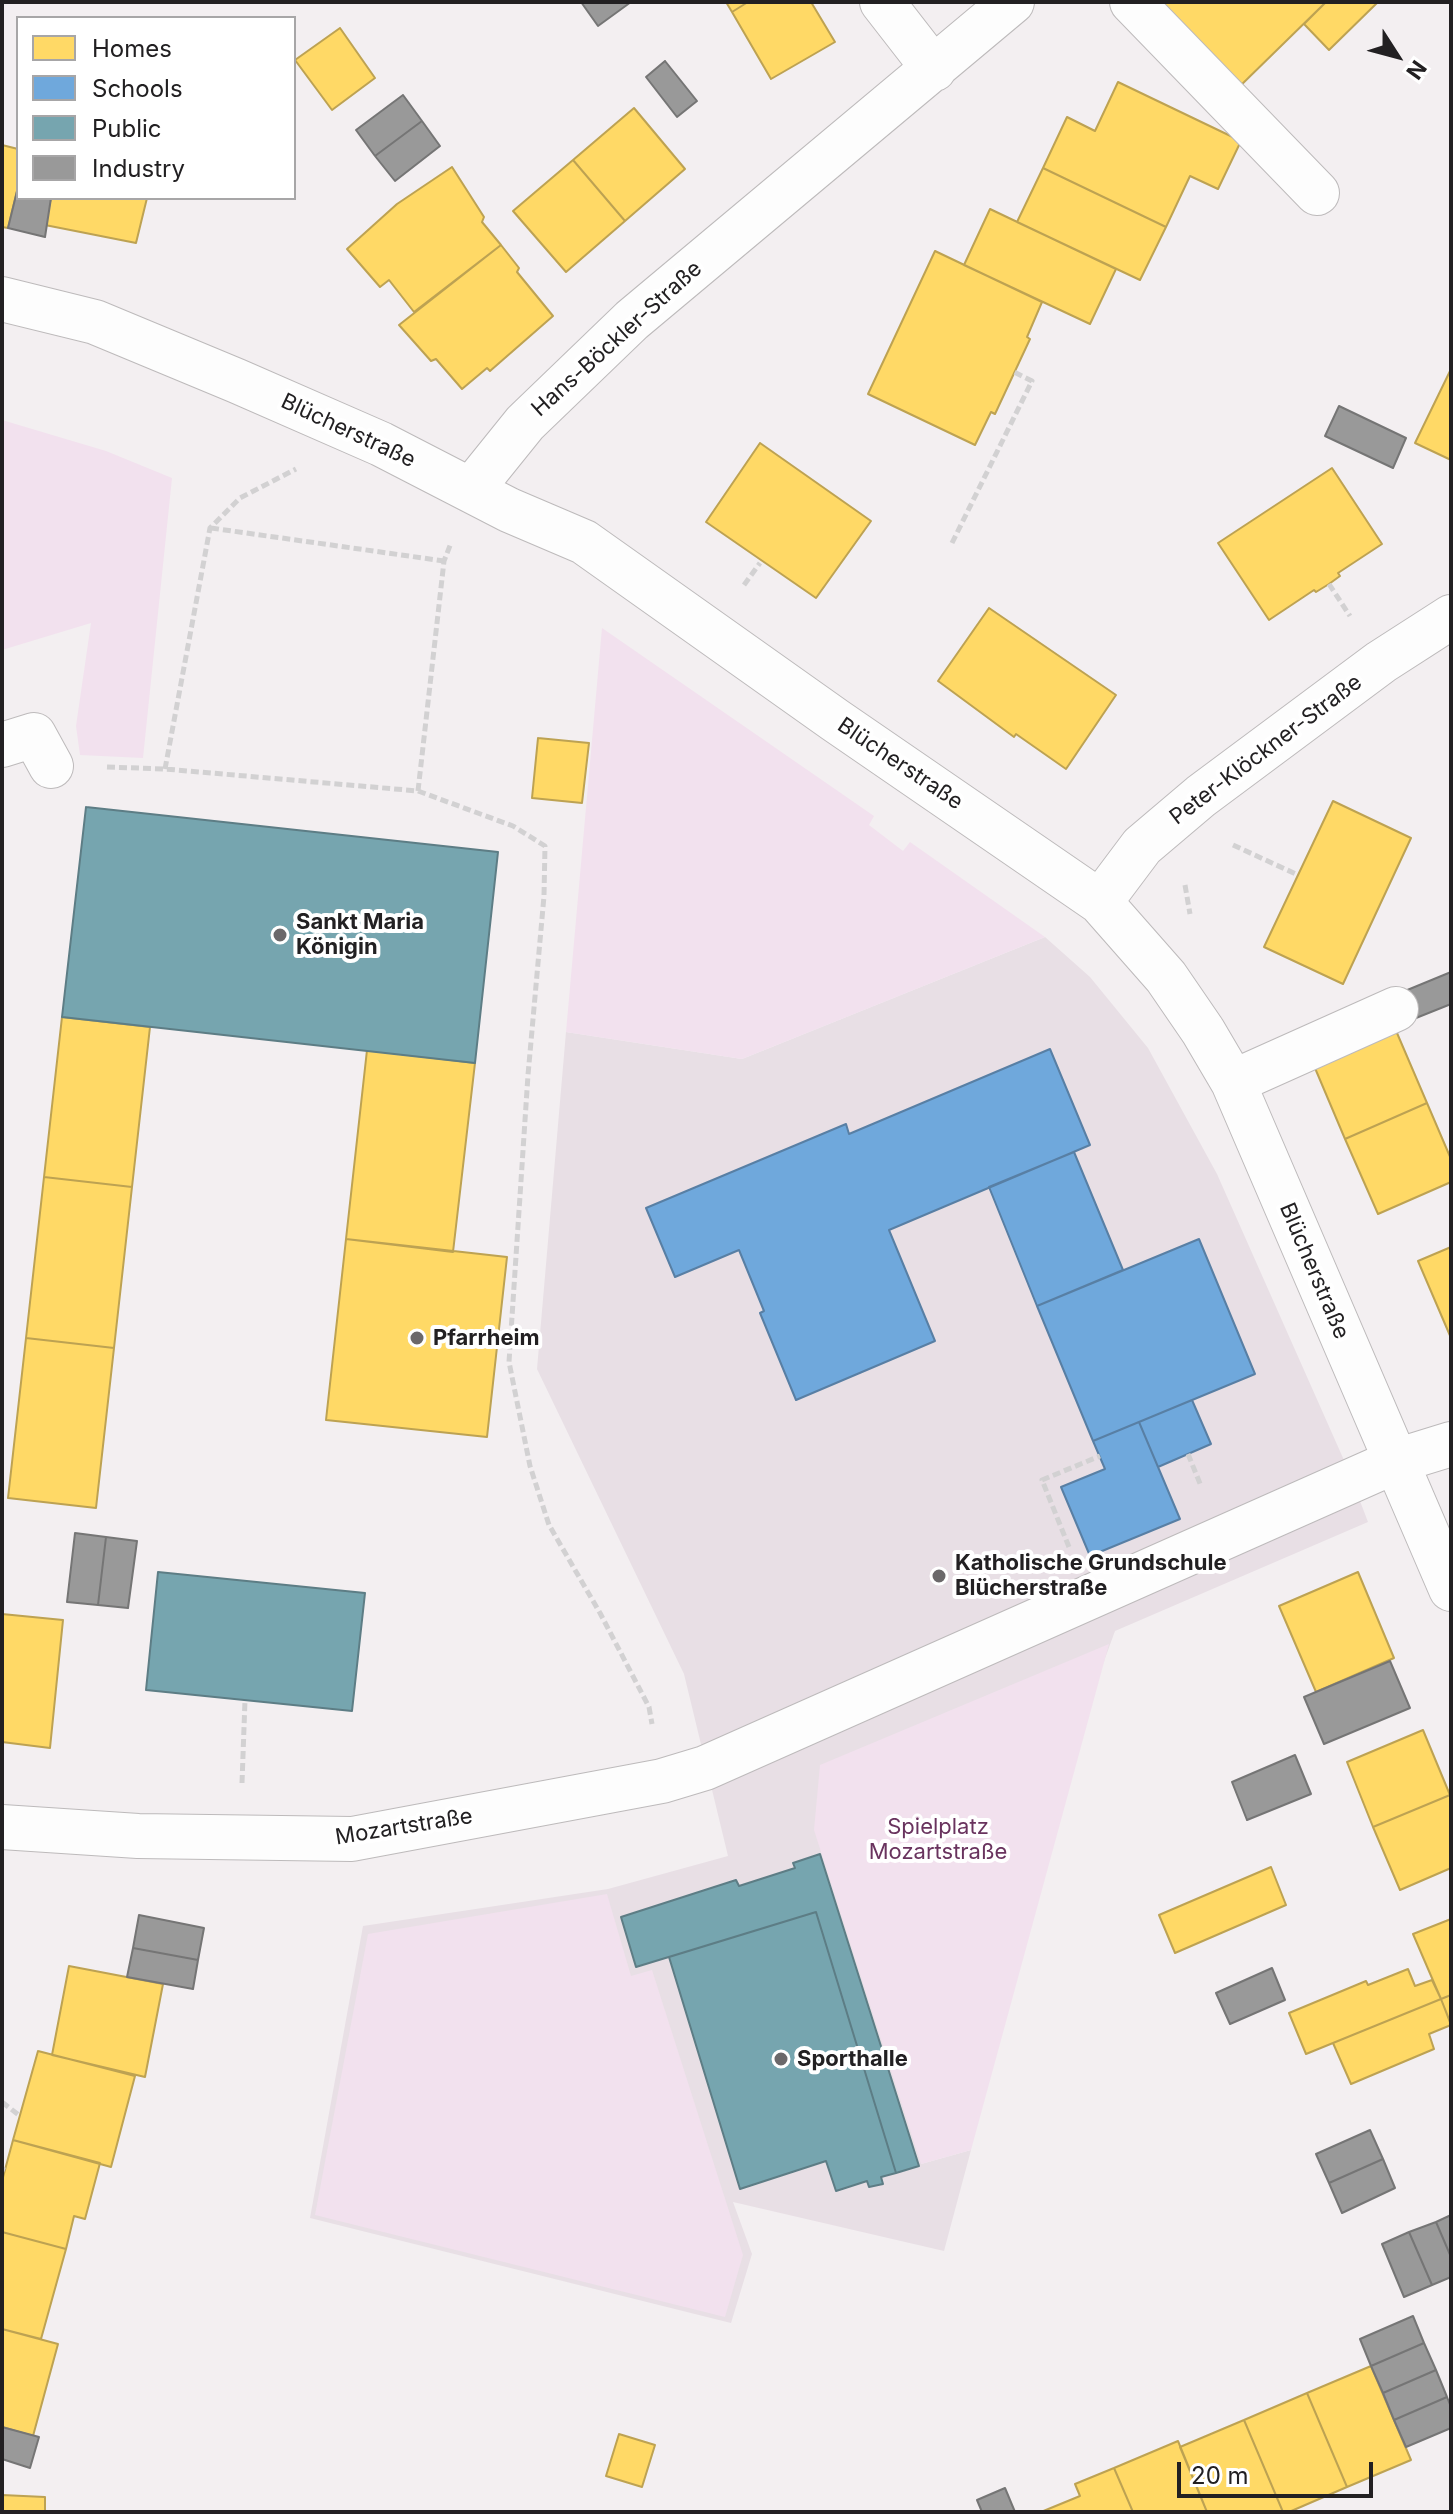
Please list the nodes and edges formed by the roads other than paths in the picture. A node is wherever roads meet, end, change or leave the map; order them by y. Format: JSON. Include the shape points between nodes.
{"nodes":[{"id":1,"x":882,"y":2,"type":"edge"},
{"id":2,"x":1012,"y":2,"type":"edge"},
{"id":3,"x":1132,"y":2,"type":"edge"},
{"id":4,"x":934,"y":69,"type":"junction"},
{"id":5,"x":1317,"y":193,"type":"dead end"},
{"id":6,"x":2,"y":299,"type":"edge"},
{"id":7,"x":471,"y":490,"type":"junction"},
{"id":8,"x":1451,"y":617,"type":"edge"},
{"id":9,"x":1100,"y":902,"type":"junction"},
{"id":10,"x":1396,"y":1009,"type":"dead end"},
{"id":11,"x":1233,"y":1082,"type":"junction"},
{"id":12,"x":1451,"y":1444,"type":"edge"},
{"id":13,"x":1396,"y":1461,"type":"junction"},
{"id":14,"x":1451,"y":1589,"type":"edge"},
{"id":15,"x":2,"y":1827,"type":"edge"}],
"edges":[{"from":1,"to":4,"type":"street"},
{"from":2,"to":4,"type":"street","name":"Hans-Böckler-Straße"},
{"from":3,"to":5,"type":"street"},
{"from":4,"to":7,"type":"street","name":"Hans-Böckler-Straße","via":[[632,320],[525,423]]},
{"from":6,"to":7,"type":"street","name":"Blücherstraße","via":[[95,322],[381,444]]},
{"from":7,"to":9,"type":"street","name":"Blücherstraße","via":[[584,542]]},
{"from":8,"to":9,"type":"street","name":"Peter-Klöckner-Straße","via":[[1381,662],[1201,796],[1142,846]]},
{"from":9,"to":11,"type":"street","name":"Blücherstraße","via":[[1166,977]]},
{"from":10,"to":11,"type":"street"},
{"from":11,"to":13,"type":"street","name":"Blücherstraße"},
{"from":12,"to":13,"type":"street","name":"Mozartstraße"},
{"from":13,"to":14,"type":"street","name":"Blücherstraße"},
{"from":13,"to":15,"type":"street","name":"Mozartstraße","via":[[705,1768],[662,1781],[352,1839],[138,1836]]}]}
